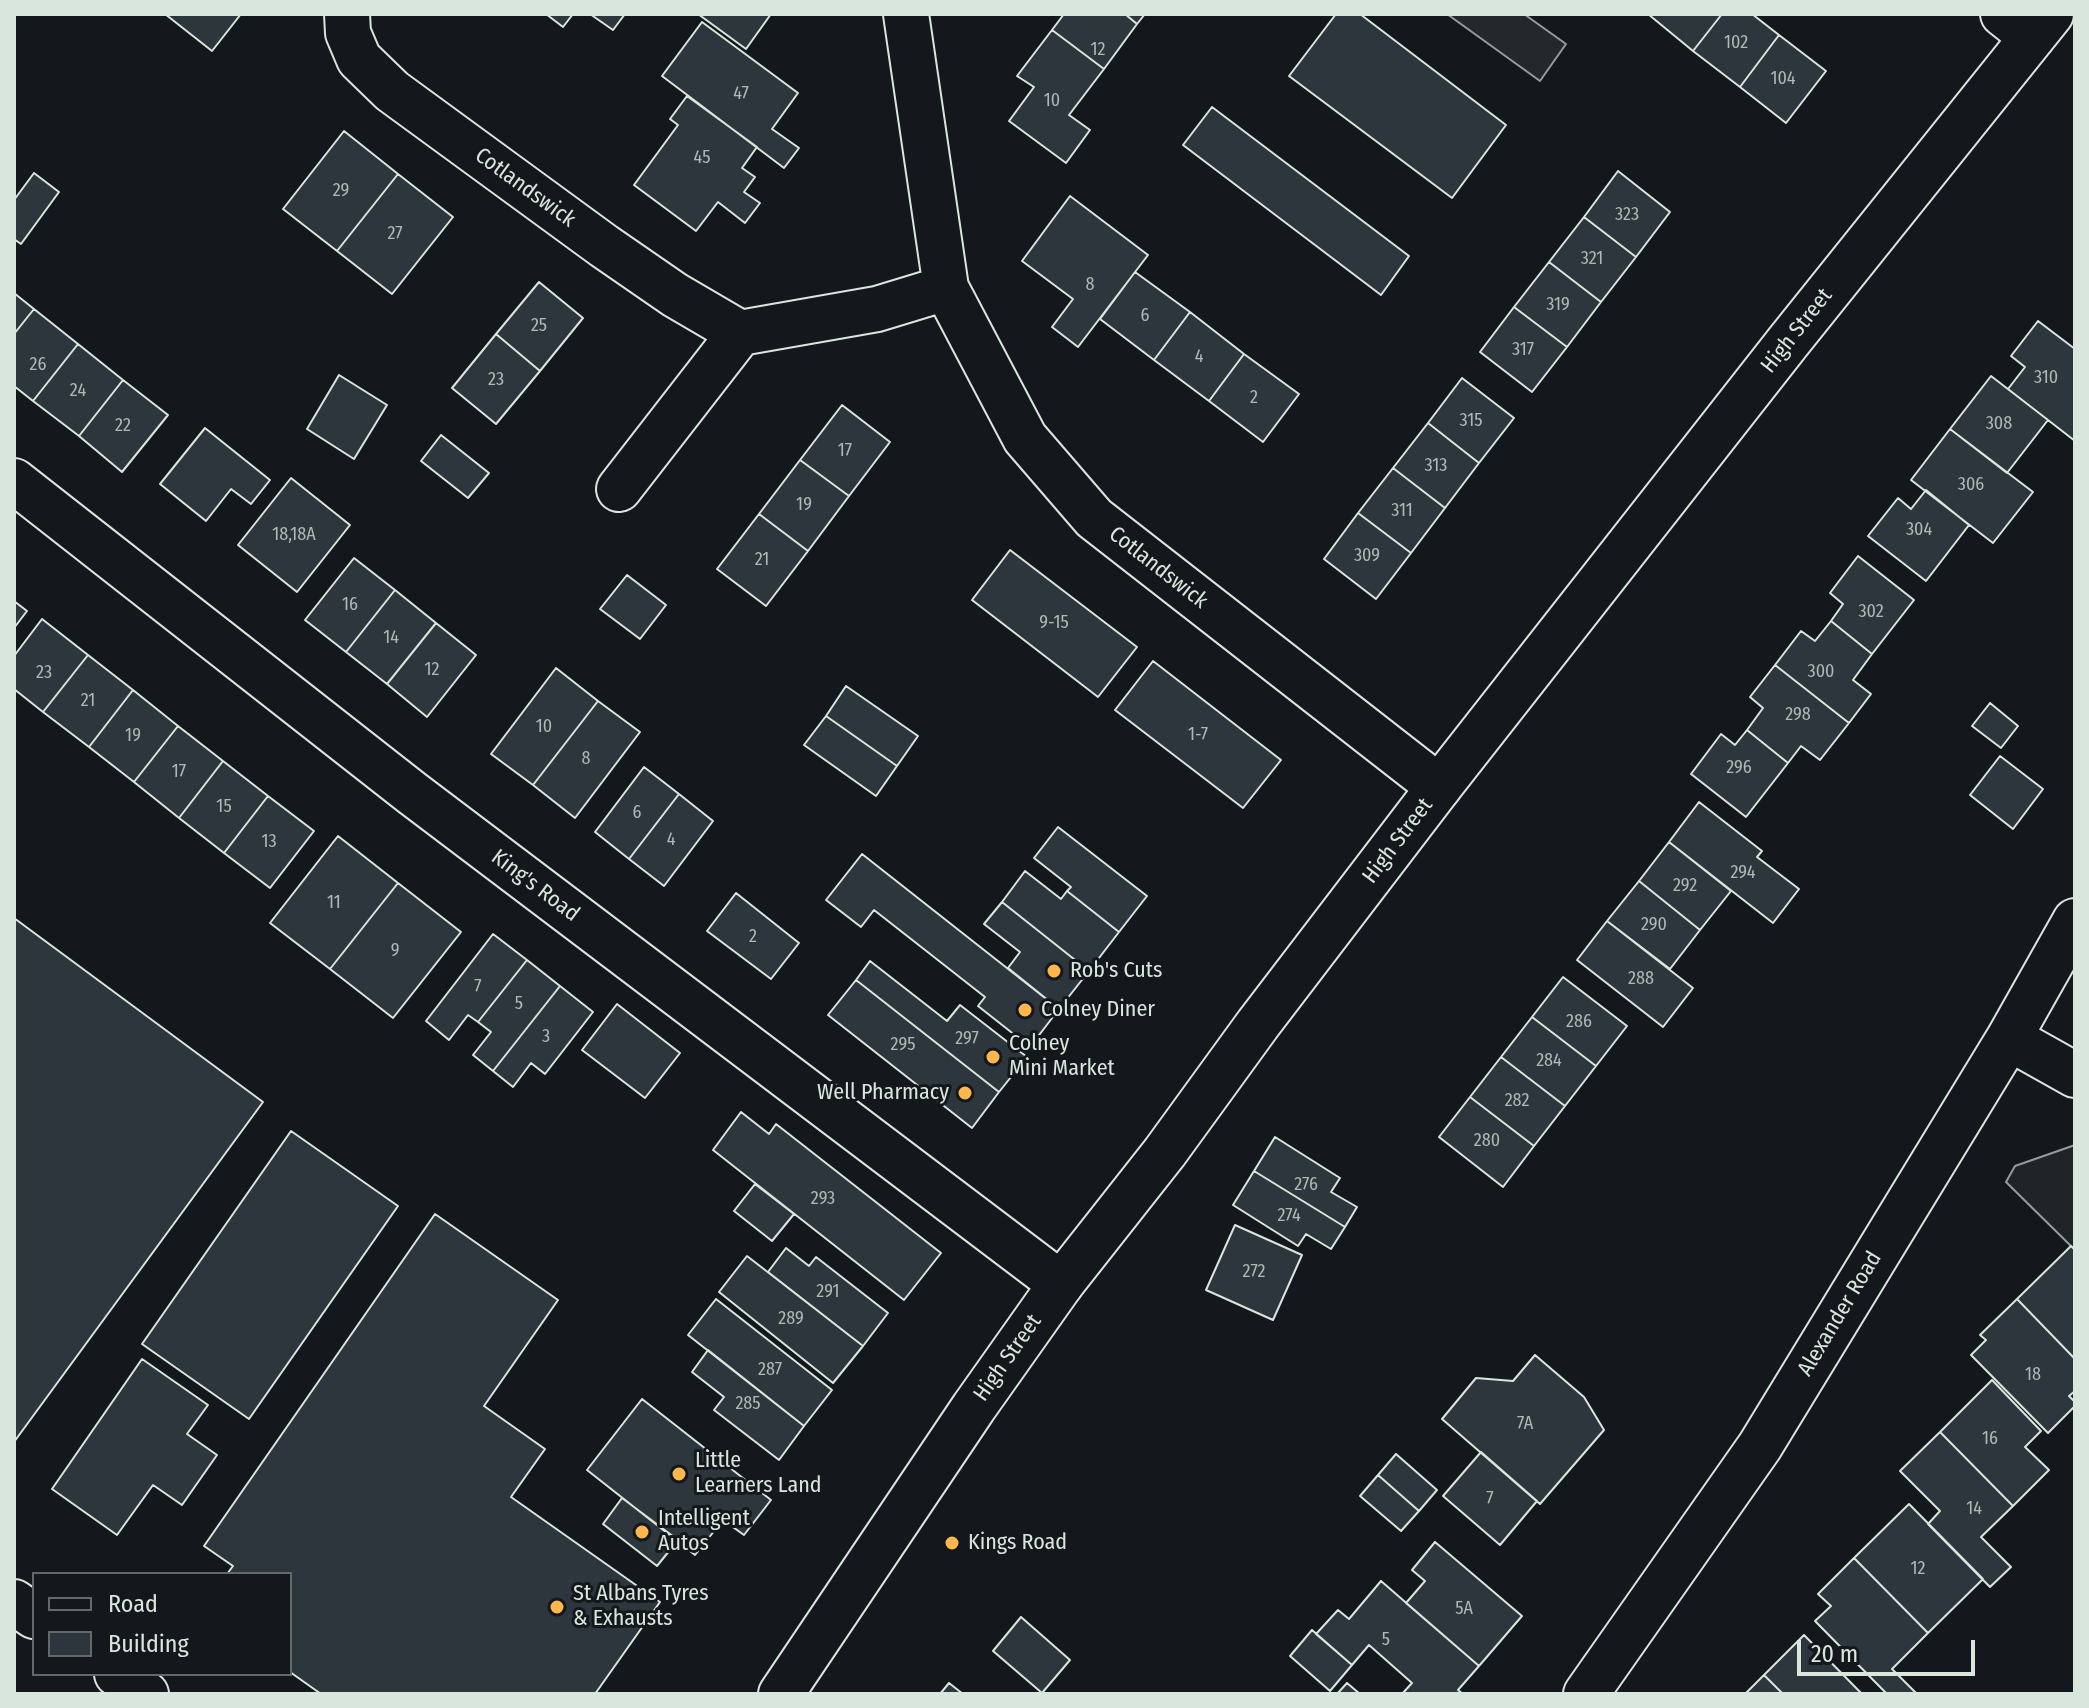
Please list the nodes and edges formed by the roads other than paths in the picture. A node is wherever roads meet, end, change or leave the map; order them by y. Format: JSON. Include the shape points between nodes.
{"nodes":[{"id":1,"x":347,"y":14,"type":"edge"},
{"id":2,"x":906,"y":14,"type":"edge"},
{"id":3,"x":2029,"y":22,"type":"edge"},
{"id":4,"x":946,"y":288,"type":"junction"},
{"id":5,"x":740,"y":333,"type":"junction"},
{"id":6,"x":14,"y":481,"type":"edge"},
{"id":7,"x":619,"y":489,"type":"dead end"},
{"id":8,"x":1439,"y":787,"type":"junction"},
{"id":9,"x":2075,"y":921,"type":"edge"},
{"id":10,"x":2009,"y":1038,"type":"junction"},
{"id":11,"x":2075,"y":1075,"type":"edge"},
{"id":12,"x":1061,"y":1284,"type":"junction"},
{"id":13,"x":14,"y":1602,"type":"edge"},
{"id":14,"x":32,"y":1615,"type":"edge"},
{"id":15,"x":120,"y":1676,"type":"edge"},
{"id":16,"x":146,"y":1694,"type":"edge"},
{"id":17,"x":781,"y":1694,"type":"edge"},
{"id":18,"x":1586,"y":1694,"type":"edge"}],
"edges":[{"from":1,"to":5,"type":"street","name":"Cotlandswick","via":[[359,59],[392,91],[604,246]]},
{"from":2,"to":4,"type":"street","name":"Cotlandswick"},
{"from":3,"to":8,"type":"street","name":"High Street","via":[[1788,342]]},
{"from":4,"to":5,"type":"street","via":[[877,309]]},
{"from":4,"to":8,"type":"street","name":"Cotlandswick","via":[[1025,438],[1094,518]]},
{"from":5,"to":7,"type":"street"},
{"from":6,"to":12,"type":"street","name":"King's Road","via":[[400,784]]},
{"from":8,"to":12,"type":"street","name":"High Street"},
{"from":9,"to":10,"type":"street","name":"Alexander Road"},
{"from":10,"to":11,"type":"street"},
{"from":10,"to":18,"type":"street","name":"Alexander Road","via":[[1760,1446]]},
{"from":12,"to":17,"type":"street","name":"High Street"},
{"from":13,"to":14,"type":"street"},
{"from":15,"to":16,"type":"street"}]}
